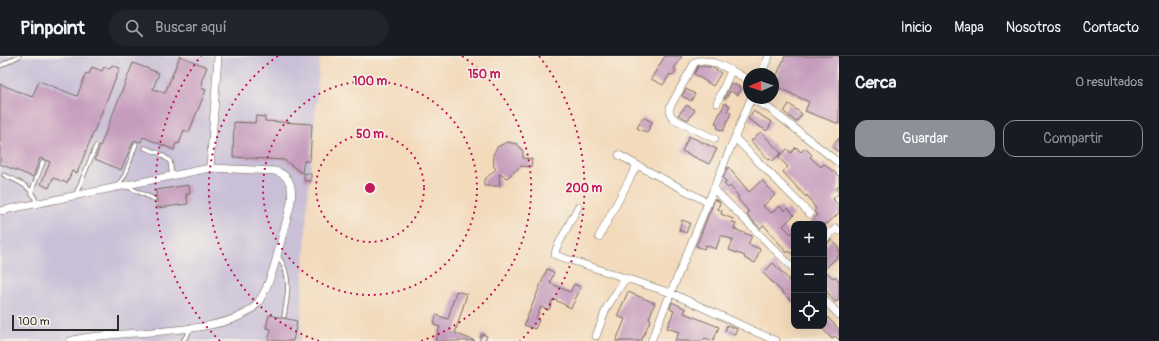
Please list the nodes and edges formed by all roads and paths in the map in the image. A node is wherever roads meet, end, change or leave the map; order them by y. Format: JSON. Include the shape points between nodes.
{"nodes":[{"id":1,"x":20,"y":56,"type":"edge"},
{"id":2,"x":218,"y":56,"type":"edge"},
{"id":3,"x":769,"y":56,"type":"edge"},
{"id":4,"x":0,"y":66,"type":"edge"},
{"id":5,"x":764,"y":68,"type":"edge"},
{"id":6,"x":731,"y":71,"type":"junction"},
{"id":7,"x":743,"y":77,"type":"edge"},
{"id":8,"x":717,"y":103,"type":"dead end"},
{"id":9,"x":749,"y":104,"type":"edge"},
{"id":10,"x":761,"y":104,"type":"edge"},
{"id":11,"x":735,"y":138,"type":"junction"},
{"id":12,"x":715,"y":139,"type":"dead end"},
{"id":13,"x":136,"y":144,"type":"dead end"},
{"id":14,"x":96,"y":146,"type":"dead end"},
{"id":15,"x":145,"y":148,"type":"dead end"},
{"id":16,"x":619,"y":155,"type":"dead end"},
{"id":17,"x":43,"y":162,"type":"dead end"},
{"id":18,"x":839,"y":163,"type":"edge"},
{"id":19,"x":637,"y":165,"type":"junction"},
{"id":20,"x":210,"y":168,"type":"junction"},
{"id":21,"x":4,"y":175,"type":"dead end"},
{"id":22,"x":172,"y":176,"type":"junction"},
{"id":23,"x":119,"y":186,"type":"junction"},
{"id":24,"x":32,"y":190,"type":"junction"},
{"id":25,"x":715,"y":190,"type":"junction"},
{"id":26,"x":76,"y":196,"type":"junction"},
{"id":27,"x":154,"y":199,"type":"dead end"},
{"id":28,"x":709,"y":203,"type":"junction"},
{"id":29,"x":37,"y":204,"type":"junction"},
{"id":30,"x":578,"y":207,"type":"dead end"},
{"id":31,"x":0,"y":212,"type":"edge"},
{"id":32,"x":810,"y":214,"type":"dead end"},
{"id":33,"x":838,"y":228,"type":"edge"},
{"id":34,"x":598,"y":237,"type":"dead end"},
{"id":35,"x":827,"y":237,"type":"edge"},
{"id":36,"x":276,"y":254,"type":"junction"},
{"id":37,"x":791,"y":266,"type":"edge"},
{"id":38,"x":625,"y":279,"type":"junction"},
{"id":39,"x":671,"y":293,"type":"junction"},
{"id":40,"x":827,"y":303,"type":"edge"},
{"id":41,"x":839,"y":315,"type":"edge"},
{"id":42,"x":284,"y":316,"type":"dead end"},
{"id":43,"x":191,"y":329,"type":"junction"},
{"id":44,"x":596,"y":336,"type":"dead end"},
{"id":45,"x":70,"y":341,"type":"edge"},
{"id":46,"x":183,"y":341,"type":"edge"},
{"id":47,"x":651,"y":341,"type":"edge"},
{"id":48,"x":776,"y":341,"type":"edge"}],
"edges":[{"from":1,"to":4,"type":"lane"},
{"from":2,"to":20,"type":"street"},
{"from":3,"to":5,"type":"street"},
{"from":6,"to":7,"type":"street"},
{"from":6,"to":8,"type":"street"},
{"from":6,"to":12,"type":"street","via":[[713,61],[700,59],[670,106],[670,114],[674,119]]},
{"from":9,"to":11,"type":"street"},
{"from":10,"to":18,"type":"street"},
{"from":11,"to":25,"type":"street"},
{"from":11,"to":32,"type":"street"},
{"from":13,"to":23,"type":"lane"},
{"from":14,"to":26,"type":"lane"},
{"from":15,"to":22,"type":"lane","via":[[170,161]]},
{"from":16,"to":19,"type":"street"},
{"from":17,"to":24,"type":"lane"},
{"from":19,"to":28,"type":"street"},
{"from":19,"to":34,"type":"street"},
{"from":20,"to":22,"type":"street"},
{"from":20,"to":36,"type":"street","via":[[275,171],[287,178],[291,185],[291,202]]},
{"from":21,"to":24,"type":"lane"},
{"from":22,"to":23,"type":"street"},
{"from":23,"to":26,"type":"street"},
{"from":23,"to":27,"type":"lane","via":[[131,188]]},
{"from":24,"to":29,"type":"lane"},
{"from":25,"to":28,"type":"street"},
{"from":25,"to":37,"type":"street"},
{"from":26,"to":29,"type":"street"},
{"from":28,"to":39,"type":"street"},
{"from":29,"to":31,"type":"street"},
{"from":30,"to":38,"type":"street","via":[[555,255]]},
{"from":33,"to":35,"type":"street"},
{"from":36,"to":42,"type":"lane","via":[[284,264],[288,278]]},
{"from":36,"to":43,"type":"street","via":[[266,288],[250,312],[238,319]]},
{"from":38,"to":39,"type":"street"},
{"from":38,"to":44,"type":"street","via":[[607,307]]},
{"from":39,"to":47,"type":"street"},
{"from":39,"to":48,"type":"street"},
{"from":40,"to":41,"type":"street"},
{"from":43,"to":45,"type":"street","via":[[160,330]]},
{"from":43,"to":46,"type":"lane"}]}
